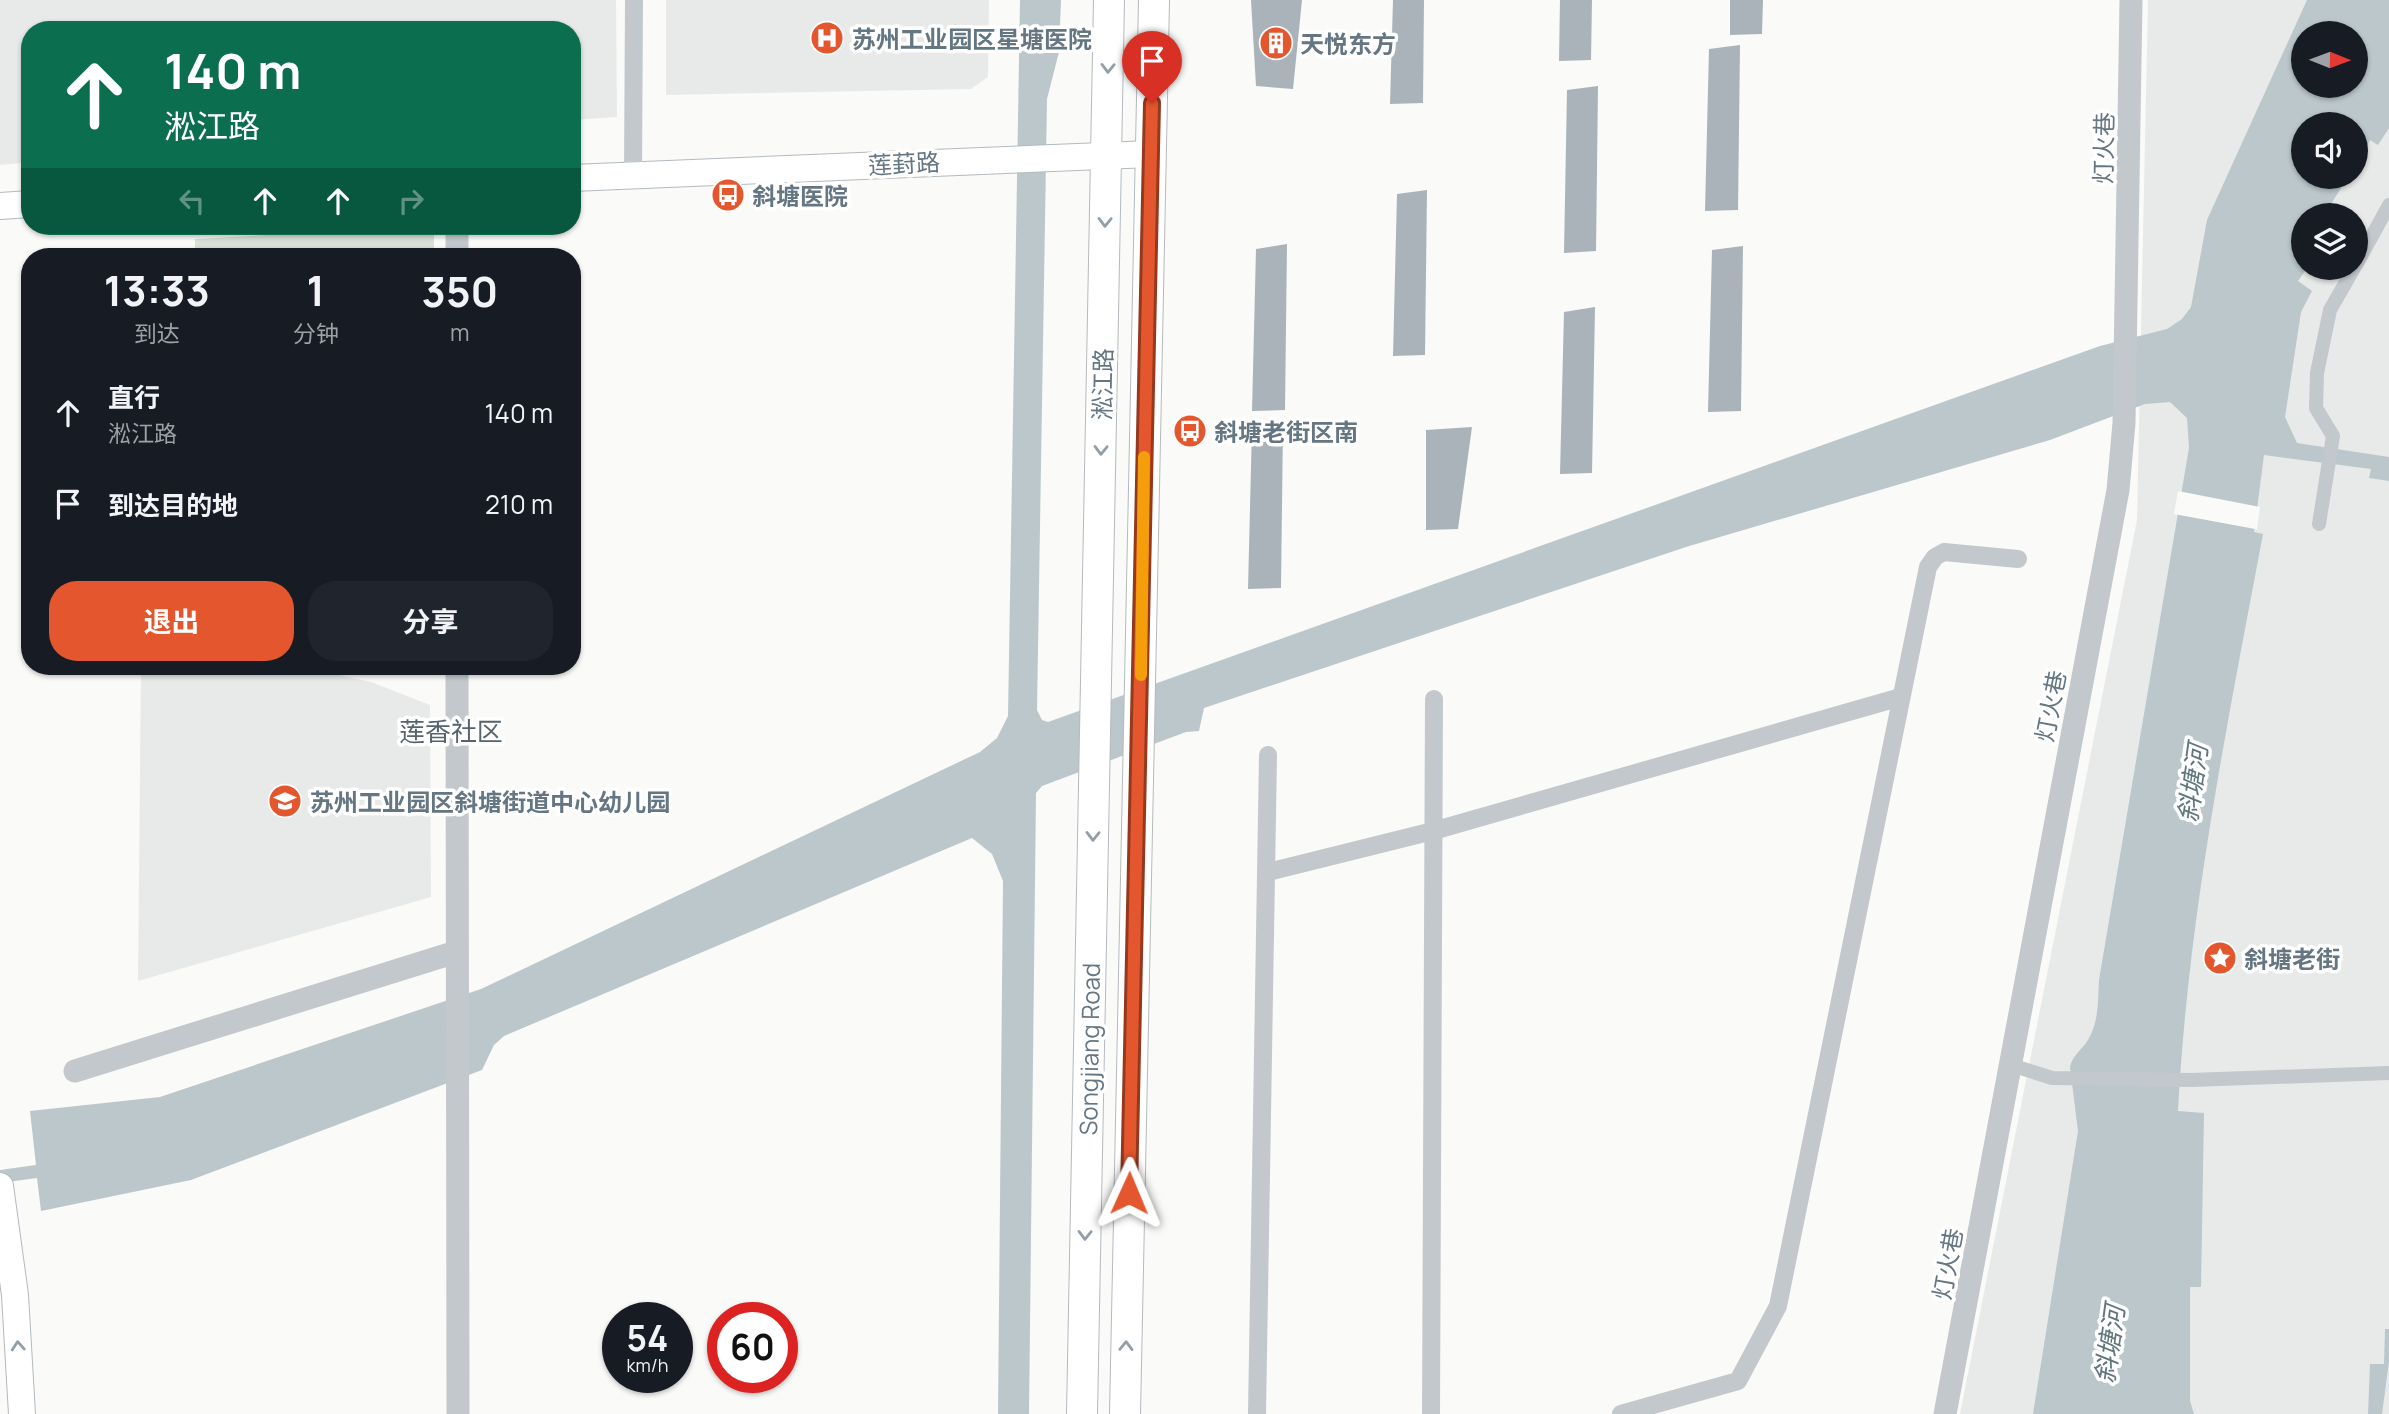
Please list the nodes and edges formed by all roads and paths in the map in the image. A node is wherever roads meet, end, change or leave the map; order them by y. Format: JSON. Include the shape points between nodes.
{"nodes":[{"id":1,"x":634,"y":0,"type":"edge"},
{"id":2,"x":1110,"y":0,"type":"edge"},
{"id":3,"x":1154,"y":0,"type":"edge"},
{"id":4,"x":2131,"y":0,"type":"edge"},
{"id":5,"x":1107,"y":154,"type":"junction"},
{"id":6,"x":1151,"y":154,"type":"junction"},
{"id":7,"x":633,"y":175,"type":"junction"},
{"id":8,"x":581,"y":178,"type":"edge"},
{"id":9,"x":21,"y":204,"type":"edge"},
{"id":10,"x":0,"y":205,"type":"edge"},
{"id":11,"x":2389,"y":205,"type":"edge"},
{"id":12,"x":2368,"y":243,"type":"edge"},
{"id":13,"x":2347,"y":280,"type":"edge"},
{"id":14,"x":2319,"y":524,"type":"dead end"},
{"id":15,"x":2018,"y":559,"type":"dead end"},
{"id":16,"x":457,"y":675,"type":"edge"},
{"id":17,"x":1901,"y":697,"type":"junction"},
{"id":18,"x":1434,"y":699,"type":"dead end"},
{"id":19,"x":1138,"y":752,"type":"joint"},
{"id":20,"x":1268,"y":755,"type":"dead end"},
{"id":21,"x":1095,"y":768,"type":"joint"},
{"id":22,"x":1433,"y":831,"type":"junction"},
{"id":23,"x":1268,"y":872,"type":"junction"},
{"id":24,"x":456,"y":952,"type":"junction"},
{"id":25,"x":2008,"y":1065,"type":"junction"},
{"id":26,"x":75,"y":1071,"type":"dead end"},
{"id":27,"x":2389,"y":1073,"type":"edge"},
{"id":28,"x":0,"y":1186,"type":"edge"},
{"id":29,"x":22,"y":1414,"type":"edge"},
{"id":30,"x":458,"y":1414,"type":"edge"},
{"id":31,"x":1082,"y":1414,"type":"edge"},
{"id":32,"x":1125,"y":1414,"type":"edge"},
{"id":33,"x":1257,"y":1414,"type":"edge"},
{"id":34,"x":1431,"y":1414,"type":"edge"},
{"id":35,"x":1621,"y":1414,"type":"edge"},
{"id":36,"x":1945,"y":1414,"type":"edge"}],
"edges":[{"from":1,"to":7,"type":"street"},
{"from":2,"to":5,"type":"main road","name":"淞江路","one_way":true},
{"from":3,"to":6,"type":"main road","name":"淞江路"},
{"from":4,"to":25,"type":"street","name":"灯火巷","via":[[2124,423],[2118,490]]},
{"from":5,"to":6,"type":"main road","name":"莲葑路"},
{"from":5,"to":7,"type":"main road","name":"莲葑路"},
{"from":5,"to":21,"type":"main road","name":"淞江路","one_way":true},
{"from":6,"to":19,"type":"main road","name":"淞江路"},
{"from":7,"to":8,"type":"main road","name":"莲葑路"},
{"from":9,"to":10,"type":"main road"},
{"from":11,"to":12,"type":"street"},
{"from":13,"to":14,"type":"street","via":[[2330,310],[2317,373],[2316,408],[2333,436]]},
{"from":15,"to":17,"type":"street","via":[[1957,551],[1936,557],[1928,567]]},
{"from":16,"to":24,"type":"street"},
{"from":17,"to":22,"type":"street"},
{"from":17,"to":35,"type":"street","via":[[1778,1306],[1738,1381]]},
{"from":18,"to":22,"type":"street"},
{"from":32,"to":19,"type":"main road","name":"Songjiang Road","one_way":true},
{"from":20,"to":23,"type":"street"},
{"from":21,"to":31,"type":"main road","name":"Songjiang Road","one_way":true},
{"from":22,"to":23,"type":"street"},
{"from":22,"to":34,"type":"street"},
{"from":23,"to":33,"type":"street"},
{"from":24,"to":26,"type":"street"},
{"from":24,"to":30,"type":"street"},
{"from":25,"to":27,"type":"street","via":[[2052,1077],[2190,1080]]},
{"from":25,"to":36,"type":"street","name":"灯火巷"},
{"from":29,"to":28,"type":"main road","one_way":true,"via":[[15,1295]]}]}
